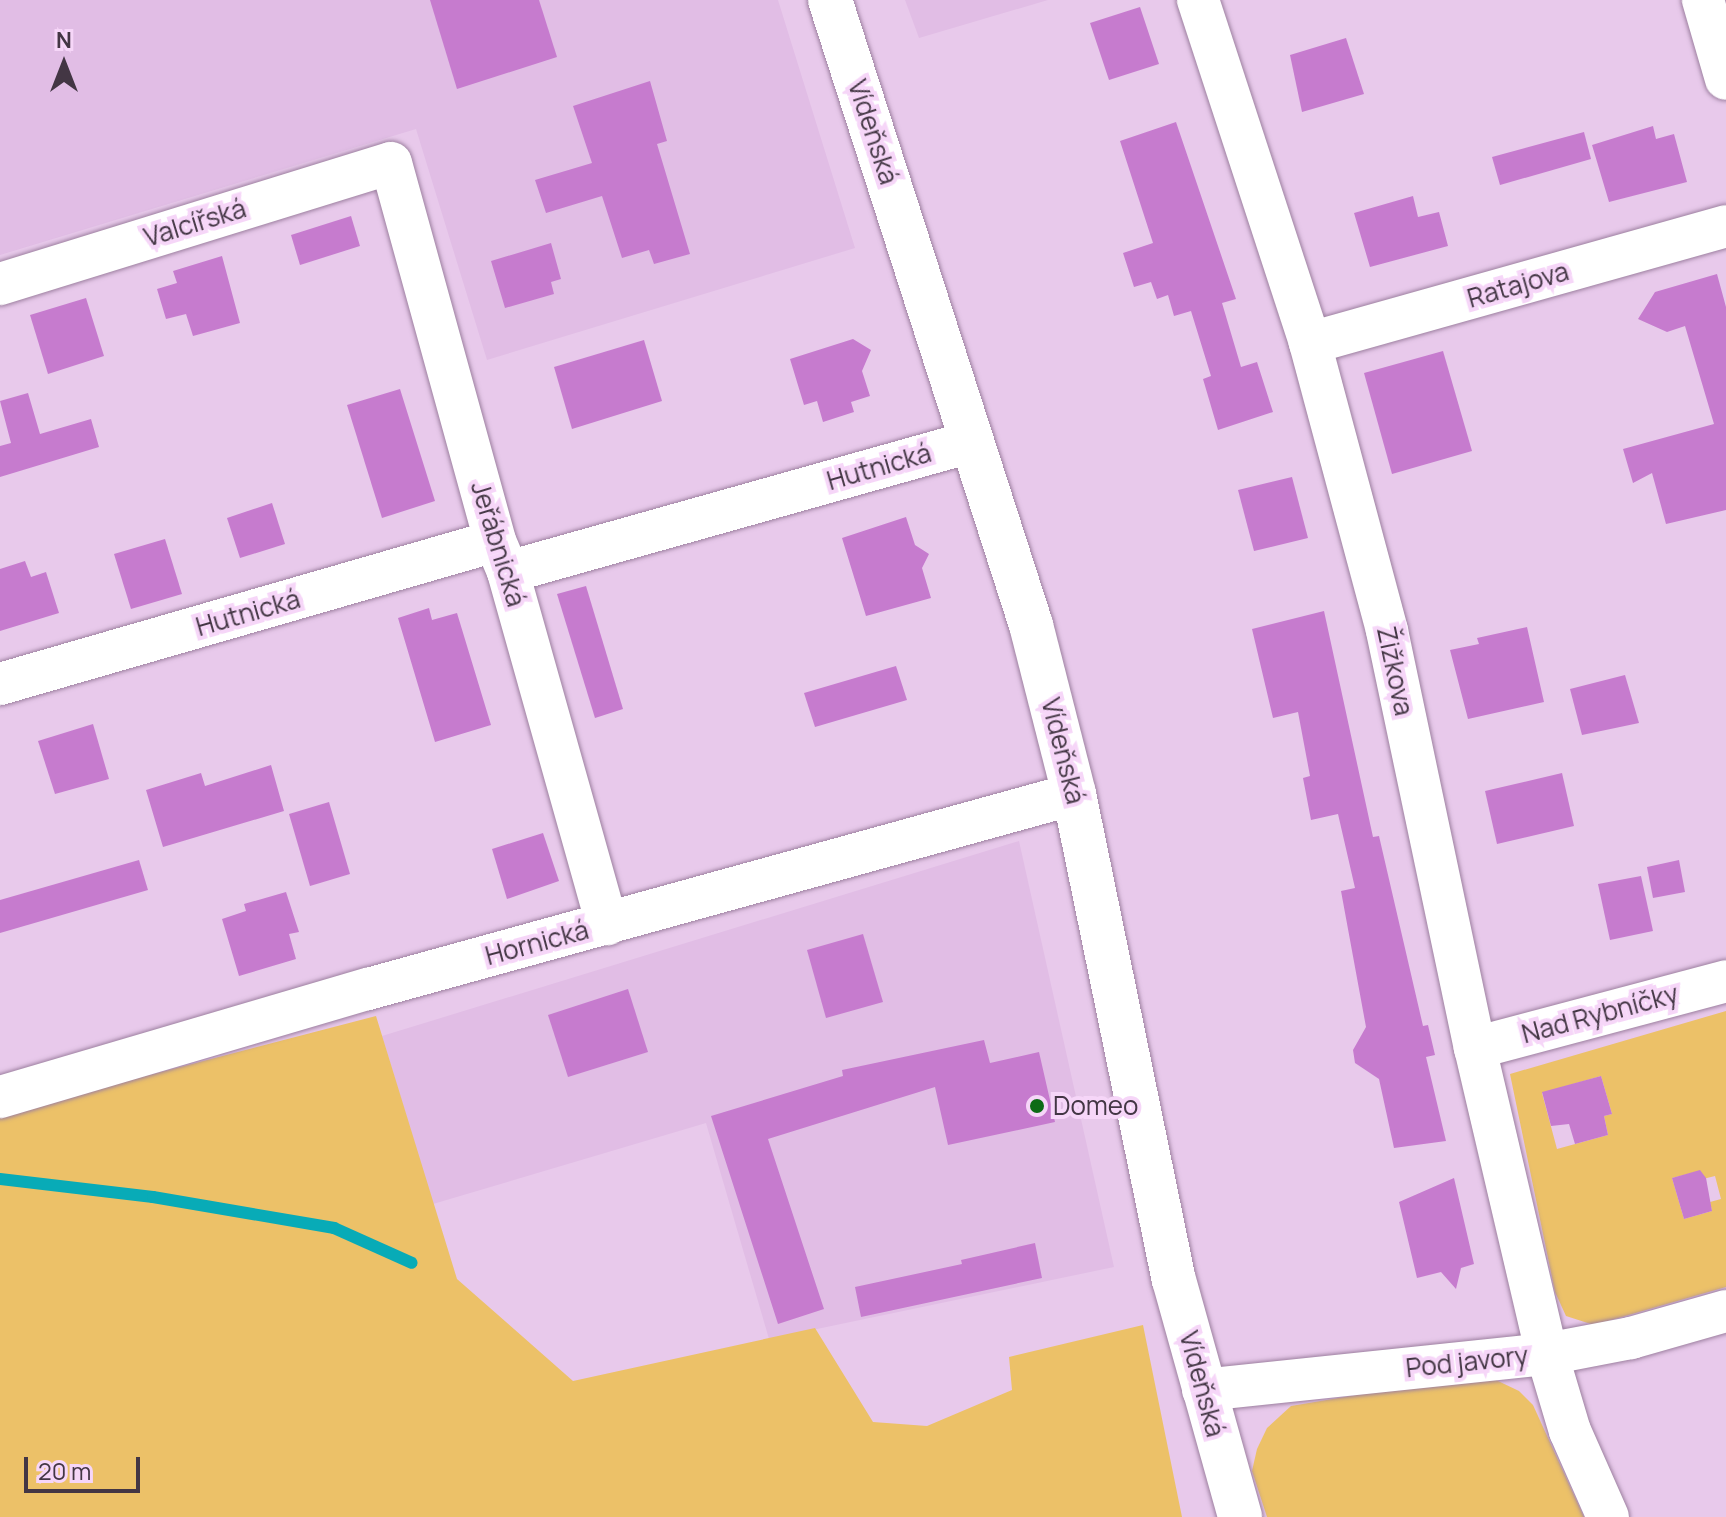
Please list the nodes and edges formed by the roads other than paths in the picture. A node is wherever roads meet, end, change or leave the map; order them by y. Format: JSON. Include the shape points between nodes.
{"nodes":[{"id":1,"x":830,"y":0,"type":"edge"},
{"id":2,"x":1198,"y":0,"type":"edge"},
{"id":3,"x":1703,"y":0,"type":"edge"},
{"id":4,"x":1726,"y":79,"type":"edge"},
{"id":5,"x":391,"y":163,"type":"joint"},
{"id":6,"x":1726,"y":226,"type":"edge"},
{"id":7,"x":0,"y":284,"type":"edge"},
{"id":8,"x":1310,"y":343,"type":"junction"},
{"id":9,"x":973,"y":441,"type":"junction"},
{"id":10,"x":502,"y":556,"type":"junction"},
{"id":11,"x":0,"y":684,"type":"edge"},
{"id":12,"x":1074,"y":794,"type":"junction"},
{"id":13,"x":607,"y":924,"type":"junction"},
{"id":14,"x":1726,"y":981,"type":"edge"},
{"id":15,"x":1475,"y":1048,"type":"junction"},
{"id":16,"x":0,"y":1097,"type":"edge"},
{"id":17,"x":1726,"y":1311,"type":"edge"},
{"id":18,"x":1547,"y":1354,"type":"junction"},
{"id":19,"x":1203,"y":1390,"type":"junction"},
{"id":20,"x":1240,"y":1517,"type":"edge"},
{"id":21,"x":1608,"y":1517,"type":"edge"}],
"edges":[{"from":1,"to":9,"type":"main road","name":"Vídeňská"},
{"from":2,"to":8,"type":"street","name":"Žižkova"},
{"from":3,"to":4,"type":"street"},
{"from":5,"to":7,"type":"street","name":"Valcířská"},
{"from":5,"to":10,"type":"street","name":"Jeřábnická"},
{"from":6,"to":8,"type":"street","name":"Ratajova"},
{"from":8,"to":15,"type":"street","name":"Žižkova","via":[[1387,631]]},
{"from":9,"to":10,"type":"street","name":"Hutnická"},
{"from":9,"to":12,"type":"main road","name":"Vídeňská","via":[[1031,625]]},
{"from":10,"to":11,"type":"street","name":"Hutnická"},
{"from":10,"to":13,"type":"street","name":"Jeřábnická"},
{"from":12,"to":13,"type":"street","name":"Hornická"},
{"from":12,"to":19,"type":"main road","name":"Vídeňská","via":[[1174,1280]]},
{"from":13,"to":16,"type":"street","name":"Hornická"},
{"from":14,"to":15,"type":"street","name":"Nad Rybníčky"},
{"from":15,"to":18,"type":"street","name":"Žižkova"},
{"from":17,"to":18,"type":"street","name":"Pod javory","via":[[1631,1338]]},
{"from":18,"to":19,"type":"street","name":"Pod javory"},
{"from":18,"to":21,"type":"street","name":"Žižkova","via":[[1570,1431]]},
{"from":19,"to":20,"type":"main road","name":"Vídeňská"}]}
